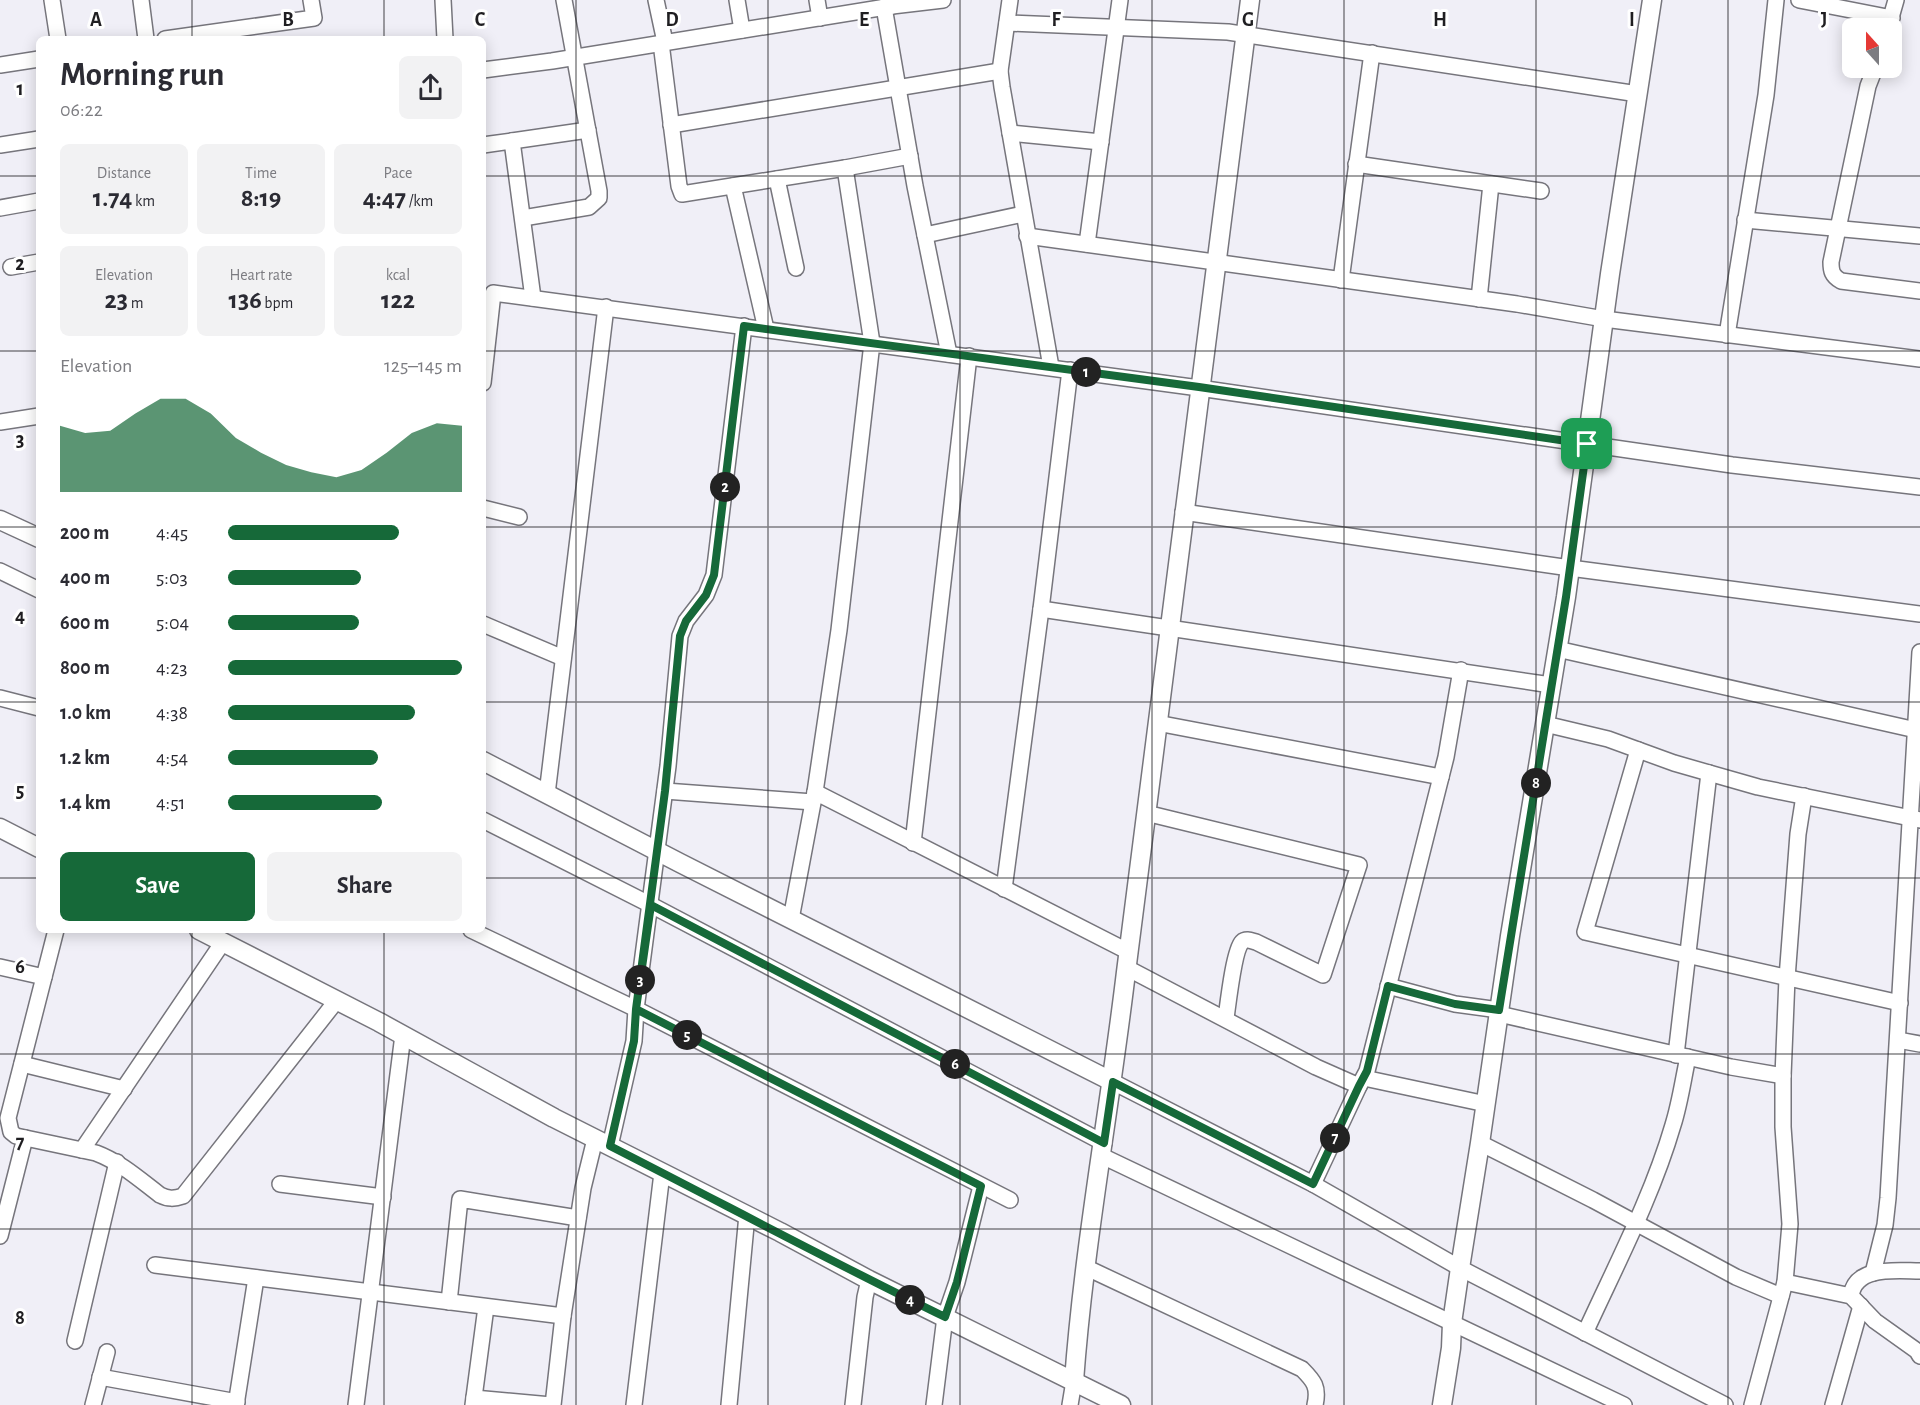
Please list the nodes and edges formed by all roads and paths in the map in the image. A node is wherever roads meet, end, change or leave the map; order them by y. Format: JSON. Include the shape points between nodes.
{"nodes":[{"id":1,"x":52,"y":0,"type":"edge"},
{"id":2,"x":141,"y":0,"type":"edge"},
{"id":3,"x":311,"y":0,"type":"edge"},
{"id":4,"x":443,"y":0,"type":"edge"},
{"id":5,"x":564,"y":0,"type":"edge"},
{"id":6,"x":656,"y":0,"type":"edge"},
{"id":7,"x":737,"y":0,"type":"edge"},
{"id":8,"x":817,"y":0,"type":"edge"},
{"id":9,"x":943,"y":0,"type":"edge"},
{"id":10,"x":1010,"y":0,"type":"edge"},
{"id":11,"x":1120,"y":0,"type":"edge"},
{"id":12,"x":1250,"y":0,"type":"edge"},
{"id":13,"x":1652,"y":0,"type":"edge"},
{"id":14,"x":1776,"y":0,"type":"edge"},
{"id":15,"x":1803,"y":0,"type":"edge"},
{"id":16,"x":1896,"y":0,"type":"edge"},
{"id":17,"x":889,"y":4,"type":"edge"},
{"id":18,"x":820,"y":18,"type":"junction"},
{"id":19,"x":1871,"y":18,"type":"edge"},
{"id":20,"x":1891,"y":18,"type":"edge"},
{"id":21,"x":1007,"y":23,"type":"junction"},
{"id":22,"x":1117,"y":27,"type":"junction"},
{"id":23,"x":742,"y":30,"type":"junction"},
{"id":24,"x":1245,"y":35,"type":"junction"},
{"id":25,"x":58,"y":36,"type":"edge"},
{"id":26,"x":146,"y":36,"type":"edge"},
{"id":27,"x":186,"y":36,"type":"edge"},
{"id":28,"x":445,"y":36,"type":"edge"},
{"id":29,"x":663,"y":43,"type":"junction"},
{"id":30,"x":1372,"y":53,"type":"junction"},
{"id":31,"x":575,"y":57,"type":"junction"},
{"id":32,"x":36,"y":59,"type":"edge"},
{"id":33,"x":0,"y":65,"type":"edge"},
{"id":34,"x":486,"y":70,"type":"edge"},
{"id":35,"x":1000,"y":71,"type":"junction"},
{"id":36,"x":1871,"y":78,"type":"edge"},
{"id":37,"x":898,"y":87,"type":"junction"},
{"id":38,"x":1638,"y":94,"type":"junction"},
{"id":39,"x":671,"y":125,"type":"junction"},
{"id":40,"x":588,"y":130,"type":"junction"},
{"id":41,"x":1010,"y":132,"type":"junction"},
{"id":42,"x":36,"y":140,"type":"edge"},
{"id":43,"x":512,"y":141,"type":"junction"},
{"id":44,"x":1101,"y":142,"type":"junction"},
{"id":45,"x":486,"y":144,"type":"edge"},
{"id":46,"x":0,"y":146,"type":"edge"},
{"id":47,"x":910,"y":156,"type":"junction"},
{"id":48,"x":1356,"y":165,"type":"junction"},
{"id":49,"x":844,"y":168,"type":"junction"},
{"id":50,"x":777,"y":179,"type":"junction"},
{"id":51,"x":1491,"y":184,"type":"junction"},
{"id":52,"x":733,"y":186,"type":"junction"},
{"id":53,"x":1541,"y":191,"type":"dead end"},
{"id":54,"x":36,"y":202,"type":"edge"},
{"id":55,"x":0,"y":208,"type":"edge"},
{"id":56,"x":1023,"y":214,"type":"junction"},
{"id":57,"x":522,"y":218,"type":"junction"},
{"id":58,"x":1745,"y":220,"type":"junction"},
{"id":59,"x":1838,"y":229,"type":"junction"},
{"id":60,"x":925,"y":235,"type":"junction"},
{"id":61,"x":1027,"y":236,"type":"junction"},
{"id":62,"x":1920,"y":236,"type":"edge"},
{"id":63,"x":1087,"y":244,"type":"junction"},
{"id":64,"x":1216,"y":262,"type":"junction"},
{"id":65,"x":36,"y":263,"type":"edge"},
{"id":66,"x":11,"y":267,"type":"dead end"},
{"id":67,"x":796,"y":268,"type":"dead end"},
{"id":68,"x":1341,"y":279,"type":"junction"},
{"id":69,"x":488,"y":289,"type":"edge"},
{"id":70,"x":1920,"y":291,"type":"edge"},
{"id":71,"x":533,"y":298,"type":"junction"},
{"id":72,"x":1479,"y":299,"type":"junction"},
{"id":73,"x":606,"y":307,"type":"junction"},
{"id":74,"x":1604,"y":319,"type":"junction"},
{"id":75,"x":744,"y":326,"type":"junction"},
{"id":76,"x":486,"y":327,"type":"edge"},
{"id":77,"x":766,"y":329,"type":"junction"},
{"id":78,"x":1727,"y":335,"type":"junction"},
{"id":79,"x":872,"y":343,"type":"junction"},
{"id":80,"x":949,"y":354,"type":"junction"},
{"id":81,"x":969,"y":356,"type":"junction"},
{"id":82,"x":1920,"y":359,"type":"edge"},
{"id":83,"x":1051,"y":367,"type":"junction"},
{"id":84,"x":1070,"y":370,"type":"junction"},
{"id":85,"x":1199,"y":387,"type":"junction"},
{"id":86,"x":36,"y":416,"type":"edge"},
{"id":87,"x":0,"y":422,"type":"edge"},
{"id":88,"x":1587,"y":444,"type":"junction"},
{"id":89,"x":1920,"y":488,"type":"edge"},
{"id":90,"x":486,"y":509,"type":"edge"},
{"id":91,"x":1183,"y":512,"type":"junction"},
{"id":92,"x":519,"y":517,"type":"dead end"},
{"id":93,"x":0,"y":520,"type":"edge"},
{"id":94,"x":36,"y":537,"type":"edge"},
{"id":95,"x":1570,"y":568,"type":"junction"},
{"id":96,"x":0,"y":571,"type":"edge"},
{"id":97,"x":36,"y":589,"type":"edge"},
{"id":98,"x":1041,"y":609,"type":"junction"},
{"id":99,"x":1920,"y":614,"type":"edge"},
{"id":100,"x":486,"y":625,"type":"edge"},
{"id":101,"x":1169,"y":628,"type":"junction"},
{"id":102,"x":1557,"y":649,"type":"junction"},
{"id":103,"x":1920,"y":652,"type":"edge"},
{"id":104,"x":563,"y":658,"type":"junction"},
{"id":105,"x":1461,"y":670,"type":"junction"},
{"id":106,"x":1551,"y":685,"type":"junction"},
{"id":107,"x":0,"y":698,"type":"edge"},
{"id":108,"x":36,"y":707,"type":"edge"},
{"id":109,"x":1918,"y":714,"type":"edge"},
{"id":110,"x":1157,"y":723,"type":"junction"},
{"id":111,"x":1545,"y":724,"type":"junction"},
{"id":112,"x":1916,"y":730,"type":"junction"},
{"id":113,"x":1638,"y":750,"type":"junction"},
{"id":114,"x":486,"y":763,"type":"edge"},
{"id":115,"x":1709,"y":773,"type":"junction"},
{"id":116,"x":1441,"y":777,"type":"junction"},
{"id":117,"x":665,"y":791,"type":"junction"},
{"id":118,"x":547,"y":794,"type":"junction"},
{"id":119,"x":1804,"y":796,"type":"junction"},
{"id":120,"x":814,"y":797,"type":"junction"},
{"id":121,"x":1146,"y":813,"type":"junction"},
{"id":122,"x":1915,"y":819,"type":"edge"},
{"id":123,"x":486,"y":822,"type":"edge"},
{"id":124,"x":0,"y":828,"type":"edge"},
{"id":125,"x":913,"y":843,"type":"junction"},
{"id":126,"x":36,"y":846,"type":"edge"},
{"id":127,"x":658,"y":851,"type":"junction"},
{"id":128,"x":1004,"y":889,"type":"junction"},
{"id":129,"x":651,"y":905,"type":"junction"},
{"id":130,"x":791,"y":919,"type":"junction"},
{"id":131,"x":55,"y":933,"type":"edge"},
{"id":132,"x":205,"y":933,"type":"edge"},
{"id":133,"x":477,"y":933,"type":"edge"},
{"id":134,"x":223,"y":942,"type":"junction"},
{"id":135,"x":1688,"y":955,"type":"junction"},
{"id":136,"x":1128,"y":960,"type":"junction"},
{"id":137,"x":0,"y":967,"type":"edge"},
{"id":138,"x":44,"y":977,"type":"junction"},
{"id":139,"x":1787,"y":978,"type":"junction"},
{"id":140,"x":1388,"y":986,"type":"junction"},
{"id":141,"x":337,"y":1000,"type":"junction"},
{"id":142,"x":1900,"y":1003,"type":"junction"},
{"id":143,"x":636,"y":1009,"type":"junction"},
{"id":144,"x":1499,"y":1012,"type":"junction"},
{"id":145,"x":1226,"y":1018,"type":"junction"},
{"id":146,"x":404,"y":1035,"type":"junction"},
{"id":147,"x":1898,"y":1040,"type":"junction"},
{"id":148,"x":1920,"y":1044,"type":"edge"},
{"id":149,"x":1682,"y":1056,"type":"junction"},
{"id":150,"x":22,"y":1064,"type":"junction"},
{"id":151,"x":1783,"y":1076,"type":"junction"},
{"id":152,"x":1113,"y":1082,"type":"junction"},
{"id":153,"x":1361,"y":1082,"type":"junction"},
{"id":154,"x":124,"y":1089,"type":"junction"},
{"id":155,"x":1486,"y":1104,"type":"junction"},
{"id":156,"x":12,"y":1134,"type":"edge"},
{"id":157,"x":603,"y":1143,"type":"junction"},
{"id":158,"x":1480,"y":1143,"type":"junction"},
{"id":159,"x":1103,"y":1149,"type":"junction"},
{"id":160,"x":82,"y":1150,"type":"junction"},
{"id":161,"x":117,"y":1162,"type":"junction"},
{"id":162,"x":662,"y":1173,"type":"junction"},
{"id":163,"x":280,"y":1184,"type":"dead end"},
{"id":164,"x":1313,"y":1184,"type":"junction"},
{"id":165,"x":981,"y":1186,"type":"junction"},
{"id":166,"x":383,"y":1197,"type":"junction"},
{"id":167,"x":1010,"y":1200,"type":"dead end"},
{"id":168,"x":747,"y":1215,"type":"junction"},
{"id":169,"x":578,"y":1218,"type":"junction"},
{"id":170,"x":1636,"y":1223,"type":"junction"},
{"id":171,"x":0,"y":1236,"type":"edge"},
{"id":172,"x":155,"y":1265,"type":"dead end"},
{"id":173,"x":1085,"y":1267,"type":"junction"},
{"id":174,"x":1460,"y":1269,"type":"junction"},
{"id":175,"x":1920,"y":1271,"type":"edge"},
{"id":176,"x":1873,"y":1273,"type":"junction"},
{"id":177,"x":256,"y":1278,"type":"junction"},
{"id":178,"x":869,"y":1280,"type":"junction"},
{"id":179,"x":1783,"y":1289,"type":"junction"},
{"id":180,"x":371,"y":1292,"type":"junction"},
{"id":181,"x":1856,"y":1301,"type":"junction"},
{"id":182,"x":449,"y":1302,"type":"junction"},
{"id":183,"x":486,"y":1307,"type":"junction"},
{"id":184,"x":563,"y":1316,"type":"junction"},
{"id":185,"x":945,"y":1317,"type":"junction"},
{"id":186,"x":1452,"y":1323,"type":"junction"},
{"id":187,"x":1585,"y":1333,"type":"junction"},
{"id":188,"x":75,"y":1341,"type":"dead end"},
{"id":189,"x":107,"y":1352,"type":"dead end"},
{"id":190,"x":1920,"y":1356,"type":"edge"},
{"id":191,"x":100,"y":1377,"type":"junction"},
{"id":192,"x":1074,"y":1381,"type":"junction"},
{"id":193,"x":474,"y":1401,"type":"edge"},
{"id":194,"x":237,"y":1403,"type":"edge"},
{"id":195,"x":93,"y":1405,"type":"edge"},
{"id":196,"x":357,"y":1405,"type":"edge"},
{"id":197,"x":552,"y":1405,"type":"edge"},
{"id":198,"x":634,"y":1405,"type":"edge"},
{"id":199,"x":729,"y":1405,"type":"edge"},
{"id":200,"x":853,"y":1405,"type":"edge"},
{"id":201,"x":934,"y":1405,"type":"edge"},
{"id":202,"x":1070,"y":1405,"type":"edge"},
{"id":203,"x":1121,"y":1405,"type":"edge"},
{"id":204,"x":1316,"y":1405,"type":"edge"},
{"id":205,"x":1442,"y":1405,"type":"edge"},
{"id":206,"x":1624,"y":1405,"type":"edge"},
{"id":207,"x":1725,"y":1405,"type":"edge"},
{"id":208,"x":1752,"y":1405,"type":"edge"},
{"id":209,"x":1833,"y":1405,"type":"edge"}],
"edges":[{"from":1,"to":25,"type":"street"},
{"from":2,"to":26,"type":"street"},
{"from":3,"to":27,"type":"street","via":[[314,18]]},
{"from":4,"to":28,"type":"street"},
{"from":5,"to":31,"type":"street"},
{"from":6,"to":29,"type":"street"},
{"from":7,"to":23,"type":"street"},
{"from":8,"to":18,"type":"street"},
{"from":9,"to":17,"type":"street"},
{"from":10,"to":21,"type":"street"},
{"from":11,"to":22,"type":"street"},
{"from":12,"to":24,"type":"street"},
{"from":13,"to":38,"type":"street"},
{"from":14,"to":58,"type":"street","via":[[1766,95]]},
{"from":15,"to":19,"type":"street"},
{"from":16,"to":20,"type":"street"},
{"from":17,"to":18,"type":"street"},
{"from":17,"to":37,"type":"street"},
{"from":18,"to":23,"type":"street"},
{"from":21,"to":22,"type":"street"},
{"from":21,"to":35,"type":"street"},
{"from":22,"to":24,"type":"street"},
{"from":22,"to":44,"type":"street"},
{"from":23,"to":29,"type":"street"},
{"from":24,"to":30,"type":"street"},
{"from":24,"to":64,"type":"street"},
{"from":29,"to":31,"type":"street"},
{"from":29,"to":39,"type":"street"},
{"from":30,"to":38,"type":"street"},
{"from":30,"to":48,"type":"street"},
{"from":31,"to":34,"type":"street"},
{"from":31,"to":40,"type":"street"},
{"from":32,"to":33,"type":"street"},
{"from":35,"to":37,"type":"street"},
{"from":35,"to":41,"type":"street"},
{"from":36,"to":59,"type":"street"},
{"from":37,"to":39,"type":"street"},
{"from":37,"to":47,"type":"street"},
{"from":38,"to":74,"type":"street"},
{"from":39,"to":52,"type":"street","via":[[682,194]]},
{"from":40,"to":43,"type":"street"},
{"from":40,"to":57,"type":"street","via":[[599,191],[596,203]]},
{"from":41,"to":44,"type":"street"},
{"from":41,"to":56,"type":"street"},
{"from":42,"to":46,"type":"street"},
{"from":43,"to":45,"type":"street"},
{"from":43,"to":57,"type":"street"},
{"from":44,"to":63,"type":"street"},
{"from":47,"to":49,"type":"street"},
{"from":47,"to":60,"type":"street"},
{"from":48,"to":51,"type":"street"},
{"from":48,"to":68,"type":"street"},
{"from":49,"to":50,"type":"street"},
{"from":49,"to":79,"type":"street"},
{"from":50,"to":52,"type":"street"},
{"from":50,"to":67,"type":"street"},
{"from":51,"to":53,"type":"street"},
{"from":51,"to":72,"type":"street"},
{"from":52,"to":77,"type":"street"},
{"from":54,"to":55,"type":"street"},
{"from":56,"to":60,"type":"street"},
{"from":56,"to":61,"type":"street"},
{"from":57,"to":71,"type":"street"},
{"from":58,"to":59,"type":"street"},
{"from":58,"to":78,"type":"street"},
{"from":59,"to":62,"type":"street"},
{"from":59,"to":70,"type":"street","via":[[1831,262],[1835,278]]},
{"from":60,"to":80,"type":"street"},
{"from":61,"to":63,"type":"street"},
{"from":61,"to":83,"type":"street"},
{"from":63,"to":64,"type":"street"},
{"from":64,"to":68,"type":"street"},
{"from":64,"to":85,"type":"street"},
{"from":65,"to":66,"type":"street"},
{"from":68,"to":72,"type":"street"},
{"from":69,"to":71,"type":"street"},
{"from":69,"to":76,"type":"street"},
{"from":71,"to":73,"type":"street"},
{"from":72,"to":74,"type":"street"},
{"from":73,"to":75,"type":"street"},
{"from":73,"to":104,"type":"street"},
{"from":74,"to":78,"type":"street"},
{"from":74,"to":88,"type":"street"},
{"from":75,"to":77,"type":"street"},
{"from":75,"to":117,"type":"street","via":[[714,575],[680,636]]},
{"from":77,"to":79,"type":"street"},
{"from":78,"to":82,"type":"street"},
{"from":79,"to":80,"type":"street"},
{"from":79,"to":120,"type":"street","via":[[840,619]]},
{"from":80,"to":81,"type":"street"},
{"from":81,"to":83,"type":"street"},
{"from":81,"to":125,"type":"street"},
{"from":83,"to":84,"type":"street"},
{"from":84,"to":85,"type":"street"},
{"from":84,"to":98,"type":"street"},
{"from":85,"to":88,"type":"street"},
{"from":85,"to":91,"type":"street"},
{"from":86,"to":87,"type":"street"},
{"from":88,"to":89,"type":"street"},
{"from":88,"to":95,"type":"street"},
{"from":90,"to":92,"type":"street"},
{"from":91,"to":95,"type":"street"},
{"from":91,"to":101,"type":"street"},
{"from":93,"to":94,"type":"street"},
{"from":95,"to":99,"type":"street"},
{"from":95,"to":102,"type":"street"},
{"from":96,"to":97,"type":"street"},
{"from":98,"to":101,"type":"street"},
{"from":98,"to":128,"type":"street"},
{"from":100,"to":104,"type":"street"},
{"from":101,"to":105,"type":"street"},
{"from":101,"to":110,"type":"street"},
{"from":102,"to":106,"type":"street"},
{"from":102,"to":112,"type":"street"},
{"from":103,"to":109,"type":"street"},
{"from":104,"to":118,"type":"street"},
{"from":105,"to":106,"type":"street"},
{"from":105,"to":116,"type":"street"},
{"from":106,"to":111,"type":"street"},
{"from":107,"to":108,"type":"street"},
{"from":109,"to":112,"type":"street"},
{"from":110,"to":116,"type":"street"},
{"from":110,"to":121,"type":"street"},
{"from":111,"to":113,"type":"street"},
{"from":111,"to":144,"type":"street"},
{"from":112,"to":122,"type":"street"},
{"from":113,"to":115,"type":"street"},
{"from":113,"to":135,"type":"street","via":[[1586,932]]},
{"from":114,"to":118,"type":"street"},
{"from":115,"to":119,"type":"street"},
{"from":115,"to":135,"type":"street"},
{"from":116,"to":140,"type":"street"},
{"from":117,"to":120,"type":"street"},
{"from":117,"to":127,"type":"street"},
{"from":118,"to":127,"type":"street"},
{"from":119,"to":122,"type":"street"},
{"from":119,"to":139,"type":"street"},
{"from":120,"to":125,"type":"street"},
{"from":120,"to":130,"type":"street"},
{"from":121,"to":136,"type":"street"},
{"from":121,"to":145,"type":"street","via":[[1359,865],[1323,975],[1256,942],[1242,942]]},
{"from":122,"to":142,"type":"street"},
{"from":123,"to":129,"type":"street"},
{"from":124,"to":126,"type":"street"},
{"from":125,"to":128,"type":"street"},
{"from":127,"to":129,"type":"street"},
{"from":127,"to":130,"type":"street"},
{"from":128,"to":136,"type":"street"},
{"from":129,"to":143,"type":"street"},
{"from":129,"to":159,"type":"street"},
{"from":130,"to":152,"type":"street"},
{"from":131,"to":138,"type":"street"},
{"from":132,"to":134,"type":"street"},
{"from":133,"to":143,"type":"street"},
{"from":134,"to":141,"type":"street"},
{"from":134,"to":154,"type":"street"},
{"from":135,"to":139,"type":"street"},
{"from":135,"to":149,"type":"street"},
{"from":136,"to":145,"type":"street"},
{"from":136,"to":152,"type":"street"},
{"from":137,"to":138,"type":"street"},
{"from":138,"to":150,"type":"street"},
{"from":139,"to":142,"type":"street"},
{"from":139,"to":151,"type":"street"},
{"from":140,"to":144,"type":"street"},
{"from":140,"to":153,"type":"street"},
{"from":141,"to":146,"type":"street"},
{"from":141,"to":161,"type":"street","via":[[183,1196],[175,1199],[160,1195]]},
{"from":142,"to":147,"type":"street"},
{"from":143,"to":157,"type":"street","via":[[634,1041]]},
{"from":143,"to":165,"type":"street"},
{"from":144,"to":149,"type":"street"},
{"from":144,"to":155,"type":"street"},
{"from":145,"to":153,"type":"street","via":[[1316,1067]]},
{"from":146,"to":157,"type":"street"},
{"from":146,"to":166,"type":"street"},
{"from":147,"to":148,"type":"street"},
{"from":147,"to":176,"type":"street","via":[[1887,1207]]},
{"from":149,"to":151,"type":"street"},
{"from":149,"to":170,"type":"street","via":[[1674,1124]]},
{"from":150,"to":154,"type":"street"},
{"from":150,"to":156,"type":"street","via":[[8,1118]]},
{"from":151,"to":179,"type":"street","via":[[1790,1224]]},
{"from":152,"to":159,"type":"street"},
{"from":152,"to":164,"type":"street"},
{"from":153,"to":155,"type":"street"},
{"from":153,"to":164,"type":"street"},
{"from":154,"to":160,"type":"street"},
{"from":155,"to":158,"type":"street"},
{"from":156,"to":160,"type":"street"},
{"from":156,"to":171,"type":"street"},
{"from":157,"to":162,"type":"street"},
{"from":157,"to":169,"type":"street"},
{"from":158,"to":170,"type":"street"},
{"from":158,"to":174,"type":"street"},
{"from":159,"to":173,"type":"street"},
{"from":159,"to":186,"type":"street"},
{"from":160,"to":161,"type":"street"},
{"from":161,"to":188,"type":"street"},
{"from":162,"to":168,"type":"street"},
{"from":162,"to":198,"type":"street"},
{"from":163,"to":166,"type":"street"},
{"from":164,"to":174,"type":"street"},
{"from":165,"to":167,"type":"street"},
{"from":165,"to":185,"type":"street"},
{"from":166,"to":180,"type":"street"},
{"from":168,"to":178,"type":"street"},
{"from":168,"to":199,"type":"street"},
{"from":169,"to":182,"type":"street","via":[[460,1199]]},
{"from":169,"to":184,"type":"street"},
{"from":170,"to":179,"type":"street","via":[[1736,1277]]},
{"from":170,"to":187,"type":"street"},
{"from":172,"to":177,"type":"street"},
{"from":173,"to":192,"type":"street"},
{"from":173,"to":204,"type":"street","via":[[1302,1370],[1313,1380]]},
{"from":174,"to":186,"type":"street"},
{"from":174,"to":187,"type":"street"},
{"from":175,"to":176,"type":"street"},
{"from":176,"to":181,"type":"street","via":[[1861,1277],[1852,1287]]},
{"from":177,"to":180,"type":"street"},
{"from":177,"to":194,"type":"street"},
{"from":178,"to":185,"type":"street"},
{"from":178,"to":200,"type":"street"},
{"from":179,"to":181,"type":"street"},
{"from":179,"to":208,"type":"street"},
{"from":180,"to":182,"type":"street"},
{"from":180,"to":196,"type":"street"},
{"from":181,"to":190,"type":"street"},
{"from":181,"to":209,"type":"street"},
{"from":182,"to":183,"type":"street"},
{"from":183,"to":184,"type":"street"},
{"from":183,"to":193,"type":"street"},
{"from":184,"to":197,"type":"street"},
{"from":185,"to":192,"type":"street"},
{"from":185,"to":201,"type":"street"},
{"from":186,"to":205,"type":"street"},
{"from":186,"to":206,"type":"street"},
{"from":187,"to":207,"type":"street"},
{"from":189,"to":191,"type":"street"},
{"from":191,"to":194,"type":"street"},
{"from":191,"to":195,"type":"street"},
{"from":192,"to":202,"type":"street"},
{"from":192,"to":203,"type":"street"},
{"from":193,"to":197,"type":"street"}]}
